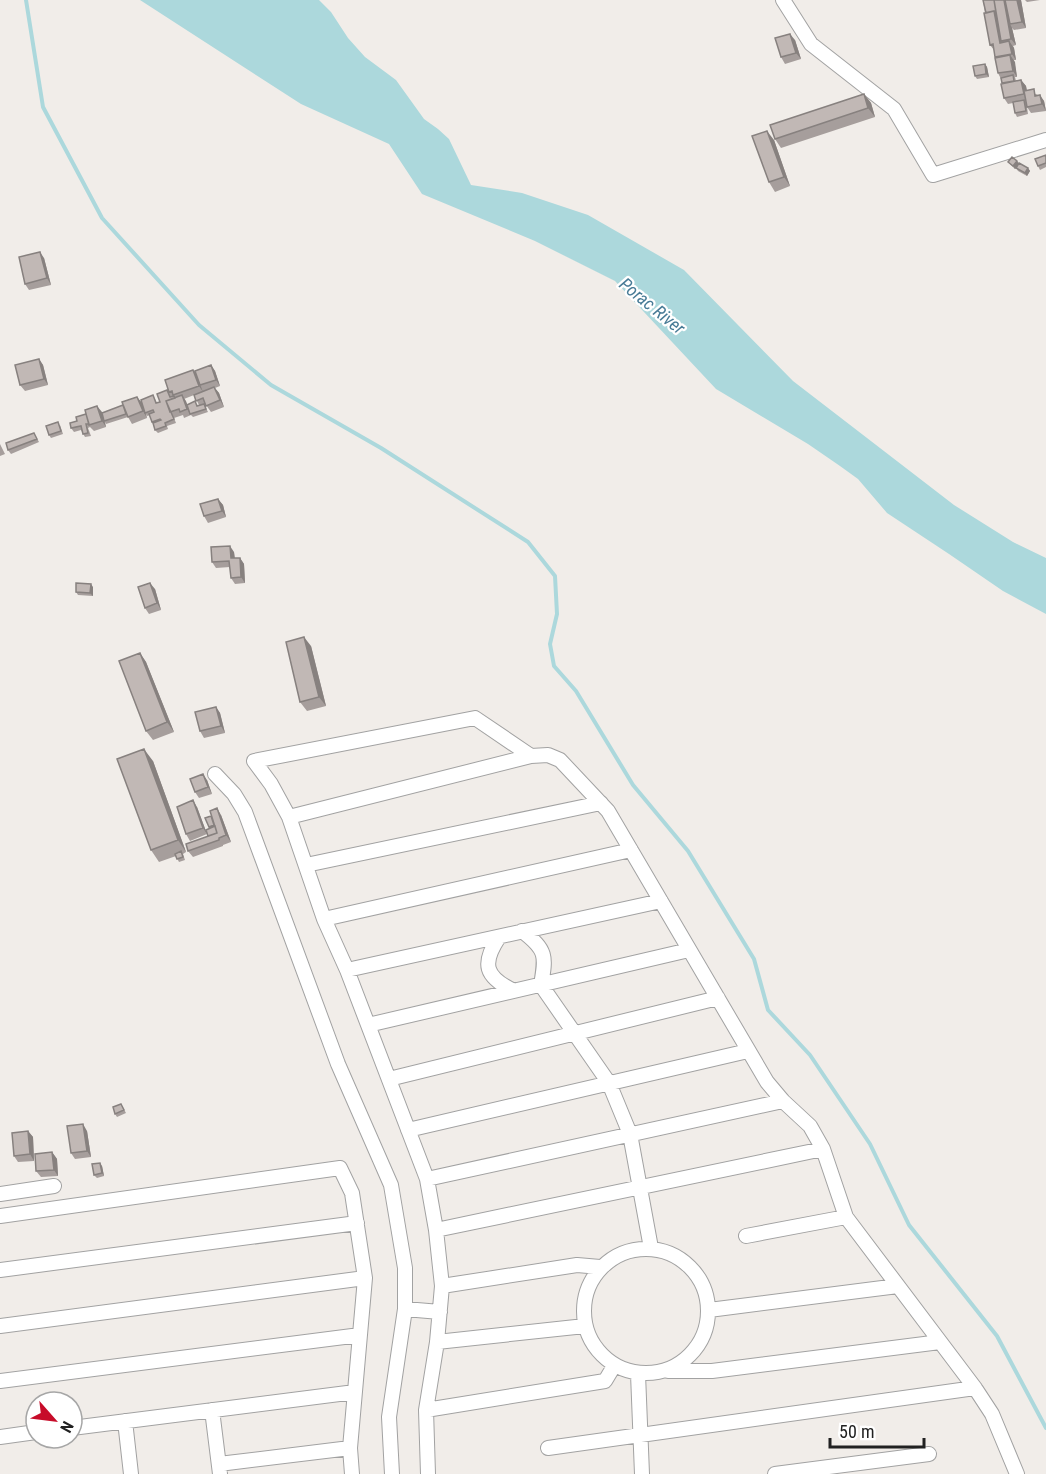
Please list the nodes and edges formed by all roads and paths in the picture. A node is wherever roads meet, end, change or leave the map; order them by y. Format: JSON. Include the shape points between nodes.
{"nodes":[{"id":1,"x":783,"y":0,"type":"edge"},
{"id":2,"x":1046,"y":140,"type":"edge"},
{"id":3,"x":531,"y":756,"type":"junction"},
{"id":4,"x":215,"y":774,"type":"dead end"},
{"id":5,"x":601,"y":803,"type":"junction"},
{"id":6,"x":289,"y":817,"type":"junction"},
{"id":7,"x":631,"y":850,"type":"junction"},
{"id":8,"x":306,"y":866,"type":"junction"},
{"id":9,"x":661,"y":901,"type":"junction"},
{"id":10,"x":324,"y":919,"type":"junction"},
{"id":11,"x":522,"y":932,"type":"junction"},
{"id":12,"x":499,"y":937,"type":"junction"},
{"id":13,"x":690,"y":950,"type":"junction"},
{"id":14,"x":347,"y":970,"type":"junction"},
{"id":15,"x":541,"y":985,"type":"junction"},
{"id":16,"x":514,"y":991,"type":"junction"},
{"id":17,"x":718,"y":998,"type":"junction"},
{"id":18,"x":368,"y":1025,"type":"junction"},
{"id":19,"x":574,"y":1034,"type":"junction"},
{"id":20,"x":748,"y":1050,"type":"junction"},
{"id":21,"x":389,"y":1079,"type":"junction"},
{"id":22,"x":609,"y":1083,"type":"junction"},
{"id":23,"x":783,"y":1101,"type":"junction"},
{"id":24,"x":408,"y":1130,"type":"junction"},
{"id":25,"x":630,"y":1134,"type":"junction"},
{"id":26,"x":824,"y":1149,"type":"junction"},
{"id":27,"x":427,"y":1179,"type":"junction"},
{"id":28,"x":54,"y":1186,"type":"dead end"},
{"id":29,"x":640,"y":1187,"type":"junction"},
{"id":30,"x":0,"y":1194,"type":"edge"},
{"id":31,"x":0,"y":1216,"type":"edge"},
{"id":32,"x":846,"y":1217,"type":"junction"},
{"id":33,"x":357,"y":1223,"type":"junction"},
{"id":34,"x":436,"y":1230,"type":"junction"},
{"id":35,"x":746,"y":1236,"type":"dead end"},
{"id":36,"x":651,"y":1248,"type":"junction"},
{"id":37,"x":600,"y":1267,"type":"junction"},
{"id":38,"x":0,"y":1270,"type":"edge"},
{"id":39,"x":365,"y":1278,"type":"junction"},
{"id":40,"x":442,"y":1286,"type":"junction"},
{"id":41,"x":898,"y":1286,"type":"junction"},
{"id":42,"x":405,"y":1309,"type":"junction"},
{"id":43,"x":709,"y":1310,"type":"junction"},
{"id":44,"x":440,"y":1312,"type":"junction"},
{"id":45,"x":0,"y":1326,"type":"edge"},
{"id":46,"x":585,"y":1326,"type":"junction"},
{"id":47,"x":360,"y":1335,"type":"junction"},
{"id":48,"x":437,"y":1342,"type":"junction"},
{"id":49,"x":940,"y":1342,"type":"junction"},
{"id":50,"x":614,"y":1366,"type":"junction"},
{"id":51,"x":666,"y":1371,"type":"junction"},
{"id":52,"x":638,"y":1374,"type":"junction"},
{"id":53,"x":0,"y":1381,"type":"edge"},
{"id":54,"x":975,"y":1389,"type":"junction"},
{"id":55,"x":355,"y":1392,"type":"junction"},
{"id":56,"x":212,"y":1410,"type":"junction"},
{"id":57,"x":426,"y":1410,"type":"junction"},
{"id":58,"x":125,"y":1421,"type":"junction"},
{"id":59,"x":84,"y":1426,"type":"edge"},
{"id":60,"x":24,"y":1434,"type":"edge"},
{"id":61,"x":641,"y":1435,"type":"junction"},
{"id":62,"x":0,"y":1437,"type":"edge"},
{"id":63,"x":350,"y":1448,"type":"junction"},
{"id":64,"x":548,"y":1448,"type":"dead end"},
{"id":65,"x":929,"y":1454,"type":"dead end"},
{"id":66,"x":219,"y":1469,"type":"edge"},
{"id":67,"x":132,"y":1474,"type":"edge"},
{"id":68,"x":352,"y":1474,"type":"edge"},
{"id":69,"x":392,"y":1474,"type":"edge"},
{"id":70,"x":428,"y":1474,"type":"edge"},
{"id":71,"x":642,"y":1474,"type":"edge"},
{"id":72,"x":776,"y":1474,"type":"edge"},
{"id":73,"x":1017,"y":1474,"type":"edge"}],
"edges":[{"from":1,"to":2,"type":"street","via":[[811,44],[894,109],[933,175]]},
{"from":3,"to":5,"type":"street","via":[[548,755],[560,760]]},
{"from":3,"to":6,"type":"street"},
{"from":3,"to":6,"type":"street","via":[[475,718],[254,761],[272,784]]},
{"from":4,"to":42,"type":"street","via":[[244,812],[338,1064],[391,1185],[405,1268]]},
{"from":5,"to":7,"type":"street"},
{"from":5,"to":8,"type":"street"},
{"from":6,"to":8,"type":"street"},
{"from":7,"to":9,"type":"street"},
{"from":7,"to":10,"type":"street"},
{"from":8,"to":10,"type":"street"},
{"from":9,"to":11,"type":"street"},
{"from":9,"to":13,"type":"street"},
{"from":10,"to":14,"type":"street"},
{"from":11,"to":12,"type":"street"},
{"from":11,"to":15,"type":"street","via":[[543,953]]},
{"from":12,"to":14,"type":"street"},
{"from":12,"to":16,"type":"street","via":[[488,957],[489,968],[493,978]]},
{"from":13,"to":15,"type":"street"},
{"from":13,"to":17,"type":"street"},
{"from":14,"to":18,"type":"street"},
{"from":15,"to":16,"type":"street"},
{"from":15,"to":19,"type":"street"},
{"from":16,"to":18,"type":"street"},
{"from":17,"to":19,"type":"street"},
{"from":17,"to":20,"type":"street"},
{"from":18,"to":21,"type":"street"},
{"from":19,"to":21,"type":"street"},
{"from":19,"to":22,"type":"street"},
{"from":20,"to":22,"type":"street"},
{"from":20,"to":23,"type":"street"},
{"from":21,"to":24,"type":"street"},
{"from":22,"to":24,"type":"street"},
{"from":22,"to":25,"type":"street"},
{"from":23,"to":25,"type":"street"},
{"from":23,"to":26,"type":"street","via":[[810,1126]]},
{"from":24,"to":27,"type":"street"},
{"from":25,"to":27,"type":"street"},
{"from":25,"to":29,"type":"street"},
{"from":26,"to":29,"type":"street"},
{"from":26,"to":32,"type":"street"},
{"from":27,"to":34,"type":"street"},
{"from":28,"to":30,"type":"street"},
{"from":29,"to":34,"type":"street"},
{"from":29,"to":36,"type":"street"},
{"from":31,"to":33,"type":"street","via":[[340,1168],[352,1193]]},
{"from":32,"to":35,"type":"street"},
{"from":32,"to":41,"type":"street"},
{"from":33,"to":38,"type":"street"},
{"from":33,"to":39,"type":"street"},
{"from":34,"to":40,"type":"street"},
{"from":36,"to":37,"type":"street","via":[[624,1252]]},
{"from":36,"to":43,"type":"street","via":[[680,1258],[701,1280]]},
{"from":37,"to":40,"type":"street","via":[[577,1265]]},
{"from":37,"to":46,"type":"street","via":[[585,1295]]},
{"from":39,"to":45,"type":"street"},
{"from":39,"to":47,"type":"street"},
{"from":40,"to":44,"type":"street"},
{"from":41,"to":43,"type":"street"},
{"from":41,"to":49,"type":"street"},
{"from":42,"to":44,"type":"street"},
{"from":42,"to":69,"type":"street","via":[[390,1417]]},
{"from":43,"to":51,"type":"street","via":[[704,1336],[689,1358]]},
{"from":44,"to":48,"type":"street"},
{"from":46,"to":48,"type":"street"},
{"from":46,"to":50,"type":"street","via":[[595,1349]]},
{"from":47,"to":53,"type":"street"},
{"from":47,"to":55,"type":"street"},
{"from":48,"to":57,"type":"street"},
{"from":49,"to":51,"type":"street","via":[[712,1371]]},
{"from":49,"to":54,"type":"street"},
{"from":50,"to":52,"type":"street"},
{"from":50,"to":57,"type":"street","via":[[605,1381]]},
{"from":51,"to":52,"type":"street"},
{"from":52,"to":61,"type":"street"},
{"from":54,"to":61,"type":"street"},
{"from":54,"to":73,"type":"street","via":[[992,1414]]},
{"from":55,"to":56,"type":"street"},
{"from":55,"to":63,"type":"street"},
{"from":56,"to":58,"type":"street"},
{"from":56,"to":66,"type":"street"},
{"from":57,"to":70,"type":"street"},
{"from":58,"to":59,"type":"street"},
{"from":58,"to":67,"type":"street"},
{"from":60,"to":62,"type":"street"},
{"from":61,"to":64,"type":"street"},
{"from":61,"to":71,"type":"street"},
{"from":63,"to":66,"type":"street"},
{"from":63,"to":68,"type":"street"},
{"from":65,"to":72,"type":"street"}]}
